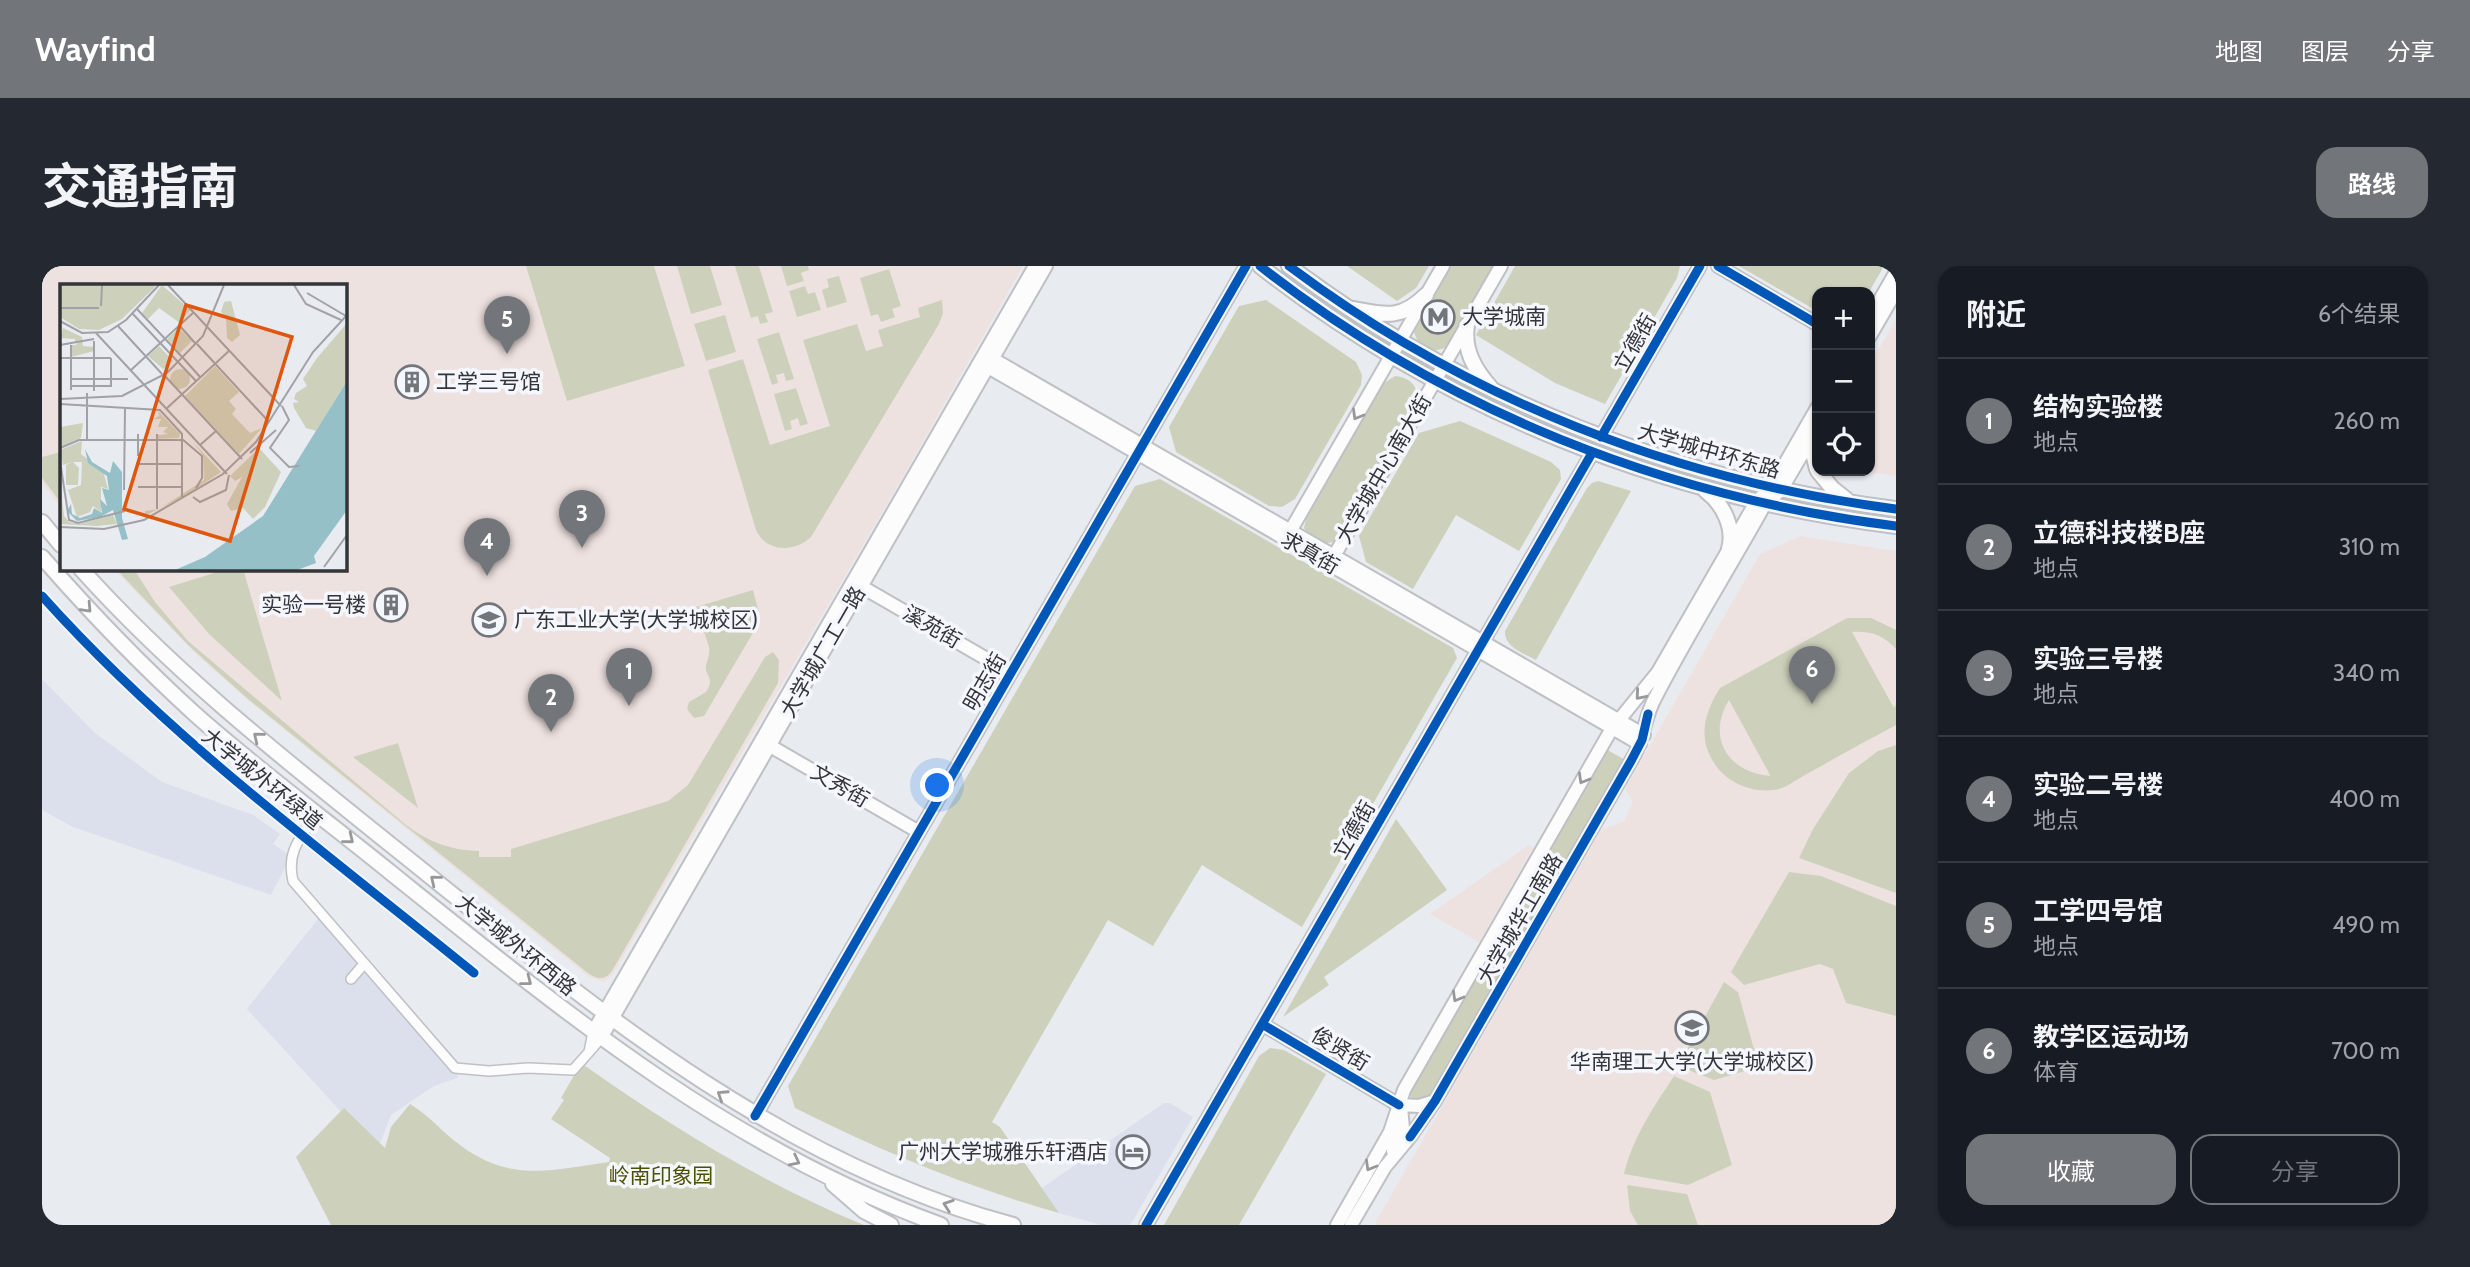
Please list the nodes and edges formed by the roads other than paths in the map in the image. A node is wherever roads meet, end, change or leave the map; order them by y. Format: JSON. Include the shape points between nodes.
{"nodes":[{"id":1,"x":1035,"y":266,"type":"edge"},
{"id":2,"x":1046,"y":266,"type":"edge"},
{"id":3,"x":1246,"y":266,"type":"edge"},
{"id":4,"x":1260,"y":266,"type":"edge"},
{"id":5,"x":1289,"y":266,"type":"edge"},
{"id":6,"x":1443,"y":266,"type":"edge"},
{"id":7,"x":1501,"y":266,"type":"edge"},
{"id":8,"x":1700,"y":266,"type":"edge"},
{"id":9,"x":1717,"y":266,"type":"edge"},
{"id":10,"x":1896,"y":272,"type":"edge"},
{"id":11,"x":1896,"y":290,"type":"edge"},
{"id":12,"x":1426,"y":295,"type":"junction"},
{"id":13,"x":1348,"y":308,"type":"junction"},
{"id":14,"x":1875,"y":308,"type":"edge"},
{"id":15,"x":1812,"y":321,"type":"edge"},
{"id":16,"x":1467,"y":325,"type":"junction"},
{"id":17,"x":1875,"y":327,"type":"edge"},
{"id":18,"x":1400,"y":341,"type":"junction"},
{"id":19,"x":1391,"y":356,"type":"junction"},
{"id":20,"x":986,"y":361,"type":"junction"},
{"id":21,"x":1443,"y":366,"type":"junction"},
{"id":22,"x":1434,"y":381,"type":"junction"},
{"id":23,"x":1494,"y":392,"type":"junction"},
{"id":24,"x":1814,"y":413,"type":"edge"},
{"id":25,"x":1812,"y":436,"type":"edge"},
{"id":26,"x":1601,"y":437,"type":"junction"},
{"id":27,"x":1140,"y":449,"type":"junction"},
{"id":28,"x":1592,"y":453,"type":"junction"},
{"id":29,"x":1823,"y":476,"type":"edge"},
{"id":30,"x":1701,"y":489,"type":"junction"},
{"id":31,"x":1776,"y":489,"type":"junction"},
{"id":32,"x":1761,"y":503,"type":"junction"},
{"id":33,"x":1852,"y":503,"type":"junction"},
{"id":34,"x":1896,"y":509,"type":"edge"},
{"id":35,"x":42,"y":522,"type":"edge"},
{"id":36,"x":1896,"y":526,"type":"edge"},
{"id":37,"x":1288,"y":535,"type":"junction"},
{"id":38,"x":60,"y":544,"type":"edge"},
{"id":39,"x":1729,"y":549,"type":"junction"},
{"id":40,"x":42,"y":556,"type":"edge"},
{"id":41,"x":1331,"y":560,"type":"junction"},
{"id":42,"x":82,"y":570,"type":"edge"},
{"id":43,"x":857,"y":584,"type":"junction"},
{"id":44,"x":1480,"y":646,"type":"junction"},
{"id":45,"x":1011,"y":673,"type":"junction"},
{"id":46,"x":1615,"y":724,"type":"junction"},
{"id":47,"x":1642,"y":739,"type":"junction"},
{"id":48,"x":765,"y":743,"type":"junction"},
{"id":49,"x":317,"y":813,"type":"junction"},
{"id":50,"x":919,"y":832,"type":"junction"},
{"id":51,"x":364,"y":964,"type":"junction"},
{"id":52,"x":351,"y":979,"type":"dead end"},
{"id":53,"x":607,"y":1017,"type":"junction"},
{"id":54,"x":1262,"y":1024,"type":"junction"},
{"id":55,"x":597,"y":1035,"type":"junction"},
{"id":56,"x":654,"y":1050,"type":"junction"},
{"id":57,"x":642,"y":1068,"type":"junction"},
{"id":58,"x":1435,"y":1101,"type":"junction"},
{"id":59,"x":1399,"y":1105,"type":"junction"},
{"id":60,"x":755,"y":1116,"type":"junction"},
{"id":61,"x":1385,"y":1167,"type":"junction"},
{"id":62,"x":824,"y":1175,"type":"junction"},
{"id":63,"x":891,"y":1225,"type":"edge"},
{"id":64,"x":942,"y":1225,"type":"edge"},
{"id":65,"x":1013,"y":1225,"type":"edge"},
{"id":66,"x":1146,"y":1225,"type":"edge"},
{"id":67,"x":1337,"y":1225,"type":"edge"},
{"id":68,"x":1350,"y":1225,"type":"edge"}],
"edges":[{"from":1,"to":20,"type":"street","name":"大学城广工一路"},
{"from":2,"to":20,"type":"street","name":"大学城广工一路"},
{"from":3,"to":27,"type":"street","name":"明志街"},
{"from":4,"to":19,"type":"main road","name":"大学城中环东路"},
{"from":5,"to":13,"type":"main road","name":"大学城中环东路"},
{"from":6,"to":12,"type":"street"},
{"from":7,"to":16,"type":"street","name":"大学城中心南大街"},
{"from":8,"to":26,"type":"street","name":"立德街"},
{"from":9,"to":15,"type":"street"},
{"from":10,"to":14,"type":"street"},
{"from":11,"to":17,"type":"street"},
{"from":12,"to":13,"type":"main road","via":[[1396,314]]},
{"from":12,"to":18,"type":"street"},
{"from":13,"to":18,"type":"main road","name":"大学城中环东路"},
{"from":16,"to":21,"type":"street","name":"大学城中心南大街"},
{"from":16,"to":23,"type":"main road","via":[[1471,359]]},
{"from":18,"to":19,"type":"street"},
{"from":18,"to":21,"type":"main road","name":"大学城中环东路"},
{"from":19,"to":22,"type":"main road","name":"大学城中环东路"},
{"from":19,"to":37,"type":"street","one_way":true},
{"from":20,"to":27,"type":"street","name":"求真街"},
{"from":20,"to":43,"type":"street","name":"大学城广工一路"},
{"from":21,"to":22,"type":"street","name":"大学城中心南大街"},
{"from":21,"to":23,"type":"main road","name":"大学城中环东路"},
{"from":22,"to":28,"type":"main road","name":"大学城中环东路"},
{"from":22,"to":41,"type":"street","name":"大学城中心南大街"},
{"from":23,"to":26,"type":"main road","name":"大学城中环东路"},
{"from":24,"to":31,"type":"street","name":"大学城华工南路"},
{"from":25,"to":31,"type":"street","name":"大学城华工南路"},
{"from":26,"to":31,"type":"main road","name":"大学城中环东路","via":[[1683,466]]},
{"from":27,"to":37,"type":"street","name":"求真街"},
{"from":27,"to":45,"type":"street","name":"明志街"},
{"from":28,"to":30,"type":"main road","name":"大学城中环东路"},
{"from":28,"to":44,"type":"street","name":"立德街"},
{"from":29,"to":33,"type":"main road"},
{"from":30,"to":32,"type":"main road","name":"大学城中环东路"},
{"from":30,"to":39,"type":"main road","via":[[1723,511],[1731,536]]},
{"from":31,"to":32,"type":"street","name":"大学城华工南路"},
{"from":31,"to":33,"type":"main road","name":"大学城中环东路"},
{"from":32,"to":36,"type":"main road","name":"大学城中环东路"},
{"from":32,"to":39,"type":"street","name":"大学城华工南路"},
{"from":32,"to":47,"type":"street","name":"大学城华工南路","via":[[1654,699]]},
{"from":33,"to":34,"type":"main road","name":"大学城中环东路"},
{"from":35,"to":38,"type":"main road"},
{"from":37,"to":41,"type":"street","name":"求真街"},
{"from":39,"to":46,"type":"street","name":"大学城华工南路","one_way":true,"via":[[1658,672]]},
{"from":40,"to":49,"type":"main road","name":"大学城外环西路","one_way":true,"via":[[116,638],[194,713]]},
{"from":41,"to":44,"type":"street","name":"求真街"},
{"from":53,"to":42,"type":"main road","name":"大学城外环西路","one_way":true,"via":[[224,709]]},
{"from":43,"to":45,"type":"street","name":"溪苑街"},
{"from":43,"to":48,"type":"street","name":"大学城广工一路"},
{"from":44,"to":46,"type":"street","name":"求真街"},
{"from":44,"to":54,"type":"street","name":"立德街"},
{"from":45,"to":50,"type":"street","name":"明志街"},
{"from":46,"to":47,"type":"street","name":"求真街"},
{"from":46,"to":59,"type":"street","name":"大学城华工南路","one_way":true},
{"from":47,"to":58,"type":"street","name":"大学城华工南路"},
{"from":48,"to":50,"type":"street","name":"文秀街"},
{"from":48,"to":53,"type":"street","name":"大学城广工一路"},
{"from":49,"to":51,"type":"street","via":[[293,849],[289,866],[293,881]]},
{"from":49,"to":55,"type":"main road","name":"大学城外环西路","one_way":true},
{"from":50,"to":60,"type":"street","name":"明志街"},
{"from":51,"to":52,"type":"street"},
{"from":51,"to":55,"type":"street","via":[[455,1068],[573,1070]]},
{"from":53,"to":55,"type":"street","name":"大学城广工一路"},
{"from":53,"to":56,"type":"main road","name":"大学城外环西路"},
{"from":54,"to":59,"type":"street","name":"俊贤街"},
{"from":54,"to":66,"type":"street","name":"立德街"},
{"from":55,"to":57,"type":"main road","name":"大学城外环西路"},
{"from":56,"to":57,"type":"main road","via":[[641,1052]]},
{"from":60,"to":56,"type":"main road","name":"大学城外环西路","one_way":true},
{"from":57,"to":62,"type":"main road","name":"大学城外环西路","one_way":true,"via":[[736,1129]]},
{"from":58,"to":59,"type":"street"},
{"from":58,"to":61,"type":"street","name":"大学城华工南路"},
{"from":59,"to":61,"type":"street","via":[[1403,1128]]},
{"from":59,"to":67,"type":"street","name":"大学城华工南路","one_way":true,"via":[[1390,1132]]},
{"from":65,"to":60,"type":"main road","name":"大学城外环西路","one_way":true,"via":[[877,1177]]},
{"from":61,"to":68,"type":"street","name":"大学城华工南路"},
{"from":62,"to":63,"type":"main road","via":[[864,1211]]},
{"from":62,"to":64,"type":"main road","name":"大学城外环西路"}]}
